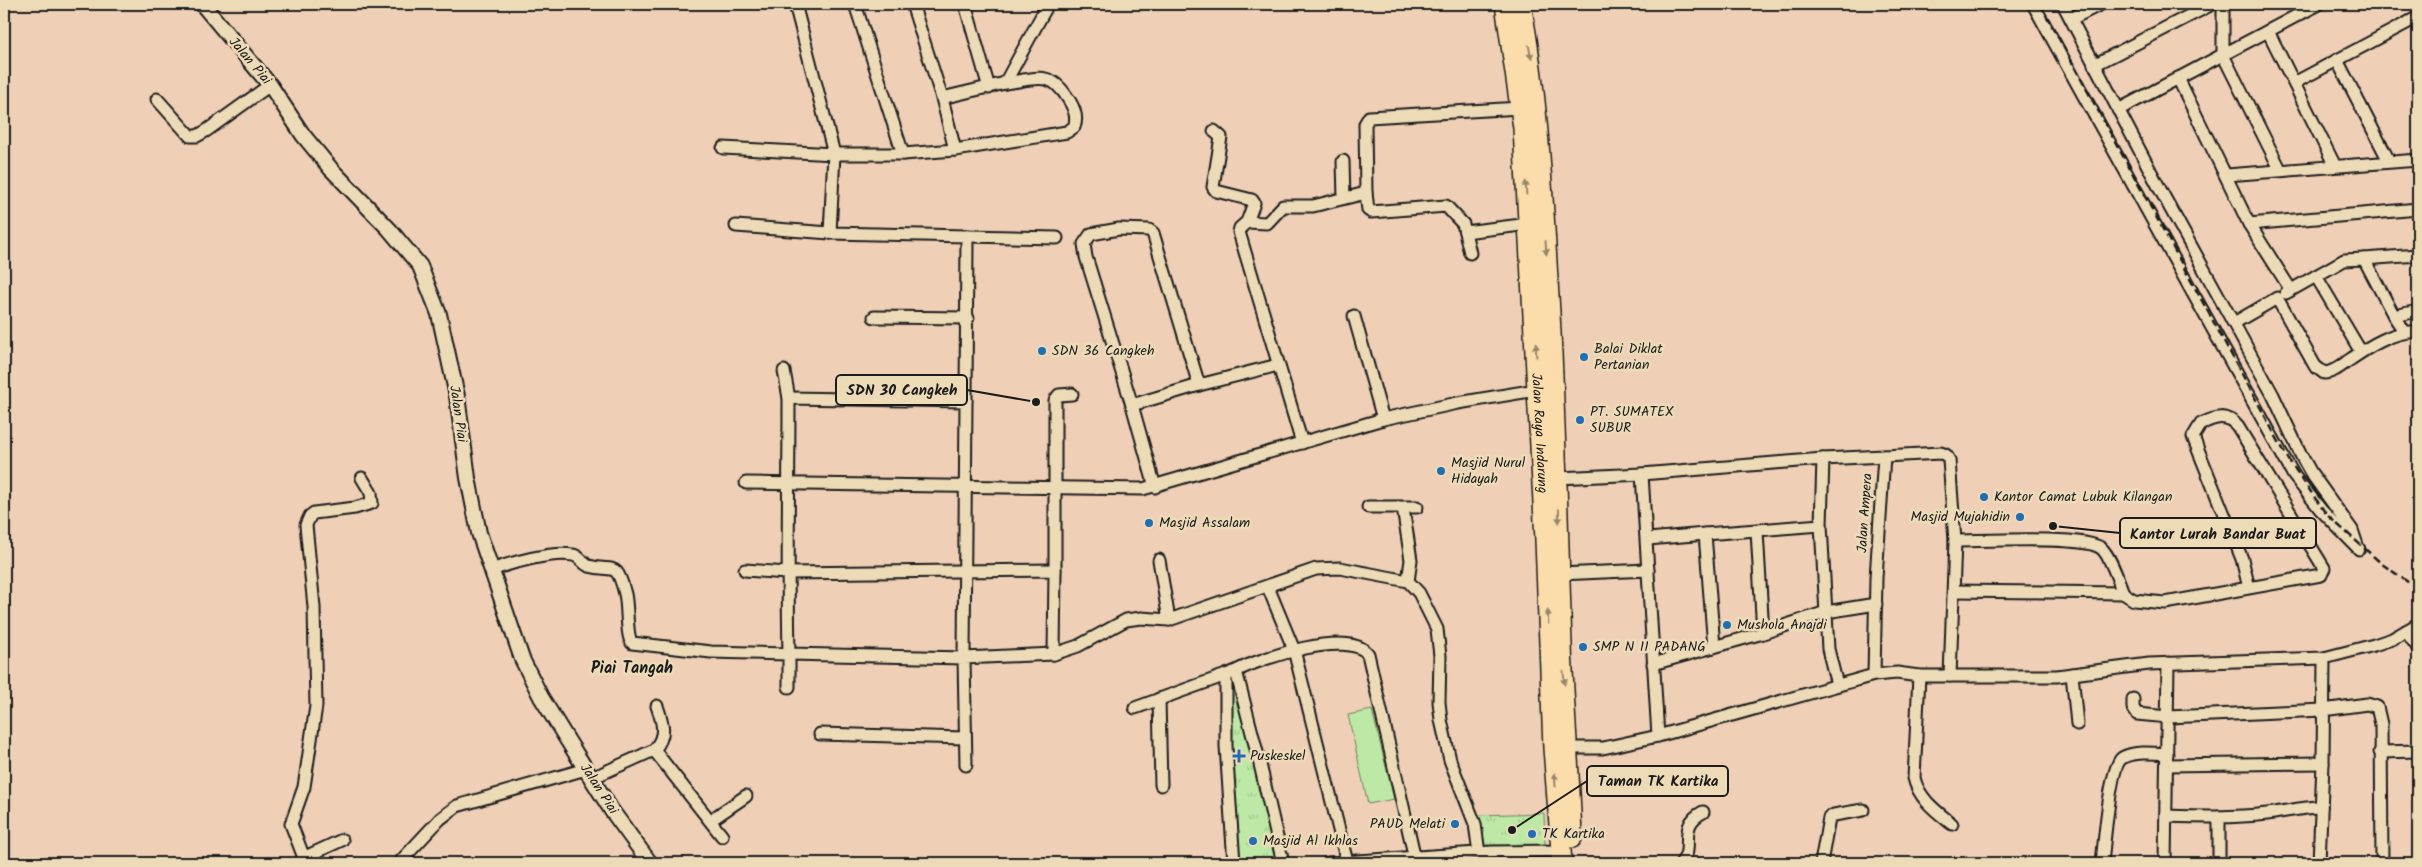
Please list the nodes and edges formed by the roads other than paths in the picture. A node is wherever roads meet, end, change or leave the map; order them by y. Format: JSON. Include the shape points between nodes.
{"nodes":[{"id":1,"x":202,"y":4,"type":"edge"},
{"id":2,"x":796,"y":4,"type":"edge"},
{"id":3,"x":855,"y":4,"type":"edge"},
{"id":4,"x":912,"y":4,"type":"edge"},
{"id":5,"x":965,"y":4,"type":"edge"},
{"id":6,"x":1048,"y":4,"type":"edge"},
{"id":7,"x":1505,"y":4,"type":"edge"},
{"id":8,"x":1521,"y":4,"type":"edge"},
{"id":9,"x":2033,"y":4,"type":"edge"},
{"id":10,"x":2063,"y":4,"type":"edge"},
{"id":11,"x":2101,"y":4,"type":"edge"},
{"id":12,"x":2212,"y":4,"type":"edge"},
{"id":13,"x":2223,"y":4,"type":"edge"},
{"id":14,"x":2319,"y":4,"type":"edge"},
{"id":15,"x":2418,"y":17,"type":"edge"},
{"id":16,"x":2071,"y":19,"type":"junction"},
{"id":17,"x":2268,"y":31,"type":"junction"},
{"id":18,"x":2223,"y":55,"type":"junction"},
{"id":19,"x":2337,"y":60,"type":"junction"},
{"id":20,"x":2094,"y":65,"type":"junction"},
{"id":21,"x":2178,"y":78,"type":"junction"},
{"id":22,"x":1005,"y":83,"type":"junction"},
{"id":23,"x":2294,"y":83,"type":"junction"},
{"id":24,"x":270,"y":85,"type":"junction"},
{"id":25,"x":989,"y":88,"type":"junction"},
{"id":26,"x":942,"y":98,"type":"junction"},
{"id":27,"x":157,"y":99,"type":"dead end"},
{"id":28,"x":1520,"y":108,"type":"junction"},
{"id":29,"x":2118,"y":110,"type":"junction"},
{"id":30,"x":1214,"y":131,"type":"dead end"},
{"id":31,"x":723,"y":148,"type":"dead end"},
{"id":32,"x":955,"y":150,"type":"junction"},
{"id":33,"x":834,"y":154,"type":"junction"},
{"id":34,"x":903,"y":154,"type":"junction"},
{"id":35,"x":2418,"y":160,"type":"edge"},
{"id":36,"x":1343,"y":161,"type":"dead end"},
{"id":37,"x":2389,"y":162,"type":"junction"},
{"id":38,"x":2335,"y":166,"type":"junction"},
{"id":39,"x":2280,"y":169,"type":"junction"},
{"id":40,"x":2227,"y":175,"type":"junction"},
{"id":41,"x":1366,"y":193,"type":"junction"},
{"id":42,"x":1344,"y":198,"type":"junction"},
{"id":43,"x":2418,"y":209,"type":"edge"},
{"id":44,"x":1248,"y":222,"type":"junction"},
{"id":45,"x":1529,"y":224,"type":"junction"},
{"id":46,"x":2250,"y":224,"type":"junction"},
{"id":47,"x":736,"y":226,"type":"dead end"},
{"id":48,"x":1465,"y":232,"type":"junction"},
{"id":49,"x":830,"y":233,"type":"junction"},
{"id":50,"x":966,"y":236,"type":"junction"},
{"id":51,"x":1057,"y":238,"type":"dead end"},
{"id":52,"x":1470,"y":253,"type":"dead end"},
{"id":53,"x":2418,"y":255,"type":"edge"},
{"id":54,"x":2364,"y":259,"type":"junction"},
{"id":55,"x":2316,"y":276,"type":"junction"},
{"id":56,"x":2292,"y":290,"type":"junction"},
{"id":57,"x":2277,"y":298,"type":"junction"},
{"id":58,"x":2418,"y":311,"type":"edge"},
{"id":59,"x":874,"y":316,"type":"dead end"},
{"id":60,"x":1354,"y":316,"type":"dead end"},
{"id":61,"x":2394,"y":316,"type":"junction"},
{"id":62,"x":968,"y":318,"type":"junction"},
{"id":63,"x":2234,"y":323,"type":"junction"},
{"id":64,"x":2404,"y":331,"type":"junction"},
{"id":65,"x":2418,"y":332,"type":"edge"},
{"id":66,"x":2361,"y":352,"type":"junction"},
{"id":67,"x":1278,"y":365,"type":"junction"},
{"id":68,"x":784,"y":371,"type":"dead end"},
{"id":69,"x":1198,"y":385,"type":"junction"},
{"id":70,"x":1546,"y":389,"type":"junction"},
{"id":71,"x":1072,"y":394,"type":"dead end"},
{"id":72,"x":788,"y":398,"type":"junction"},
{"id":73,"x":966,"y":401,"type":"junction"},
{"id":74,"x":1132,"y":405,"type":"junction"},
{"id":75,"x":1383,"y":419,"type":"junction"},
{"id":76,"x":1548,"y":433,"type":"junction"},
{"id":77,"x":1302,"y":443,"type":"junction"},
{"id":78,"x":1884,"y":456,"type":"junction"},
{"id":79,"x":1822,"y":460,"type":"junction"},
{"id":80,"x":1642,"y":474,"type":"junction"},
{"id":81,"x":362,"y":478,"type":"dead end"},
{"id":82,"x":1558,"y":478,"type":"junction"},
{"id":83,"x":746,"y":483,"type":"dead end"},
{"id":84,"x":790,"y":485,"type":"junction"},
{"id":85,"x":1155,"y":486,"type":"junction"},
{"id":86,"x":967,"y":488,"type":"junction"},
{"id":87,"x":1054,"y":489,"type":"junction"},
{"id":88,"x":1368,"y":507,"type":"dead end"},
{"id":89,"x":1417,"y":507,"type":"dead end"},
{"id":90,"x":1403,"y":508,"type":"junction"},
{"id":91,"x":1821,"y":525,"type":"junction"},
{"id":92,"x":1757,"y":531,"type":"junction"},
{"id":93,"x":1705,"y":534,"type":"junction"},
{"id":94,"x":1648,"y":539,"type":"junction"},
{"id":95,"x":1955,"y":541,"type":"junction"},
{"id":96,"x":1159,"y":560,"type":"dead end"},
{"id":97,"x":490,"y":570,"type":"junction"},
{"id":98,"x":745,"y":570,"type":"dead end"},
{"id":99,"x":1055,"y":570,"type":"junction"},
{"id":100,"x":1648,"y":570,"type":"junction"},
{"id":101,"x":964,"y":572,"type":"junction"},
{"id":102,"x":787,"y":574,"type":"junction"},
{"id":103,"x":1560,"y":574,"type":"junction"},
{"id":104,"x":1408,"y":581,"type":"junction"},
{"id":105,"x":1268,"y":587,"type":"junction"},
{"id":106,"x":2249,"y":588,"type":"junction"},
{"id":107,"x":1954,"y":591,"type":"junction"},
{"id":108,"x":2123,"y":593,"type":"junction"},
{"id":109,"x":1876,"y":604,"type":"junction"},
{"id":110,"x":1826,"y":612,"type":"junction"},
{"id":111,"x":1169,"y":620,"type":"junction"},
{"id":112,"x":2418,"y":624,"type":"edge"},
{"id":113,"x":2406,"y":631,"type":"junction"},
{"id":114,"x":1763,"y":633,"type":"junction"},
{"id":115,"x":1714,"y":647,"type":"junction"},
{"id":116,"x":2418,"y":648,"type":"edge"},
{"id":117,"x":1294,"y":650,"type":"junction"},
{"id":118,"x":789,"y":654,"type":"junction"},
{"id":119,"x":1054,"y":654,"type":"junction"},
{"id":120,"x":964,"y":658,"type":"junction"},
{"id":121,"x":2324,"y":658,"type":"junction"},
{"id":122,"x":2168,"y":663,"type":"junction"},
{"id":123,"x":1653,"y":664,"type":"junction"},
{"id":124,"x":1231,"y":673,"type":"junction"},
{"id":125,"x":2072,"y":674,"type":"junction"},
{"id":126,"x":1874,"y":676,"type":"junction"},
{"id":127,"x":1919,"y":676,"type":"junction"},
{"id":128,"x":1950,"y":676,"type":"junction"},
{"id":129,"x":1838,"y":685,"type":"junction"},
{"id":130,"x":788,"y":687,"type":"dead end"},
{"id":131,"x":1159,"y":699,"type":"junction"},
{"id":132,"x":2133,"y":699,"type":"dead end"},
{"id":133,"x":657,"y":706,"type":"dead end"},
{"id":134,"x":1136,"y":708,"type":"dead end"},
{"id":135,"x":2323,"y":710,"type":"junction"},
{"id":136,"x":2168,"y":717,"type":"junction"},
{"id":137,"x":2076,"y":724,"type":"dead end"},
{"id":138,"x":820,"y":734,"type":"dead end"},
{"id":139,"x":1658,"y":736,"type":"junction"},
{"id":140,"x":965,"y":738,"type":"junction"},
{"id":141,"x":1561,"y":748,"type":"junction"},
{"id":142,"x":654,"y":750,"type":"junction"},
{"id":143,"x":2418,"y":751,"type":"edge"},
{"id":144,"x":2380,"y":752,"type":"junction"},
{"id":145,"x":2167,"y":759,"type":"junction"},
{"id":146,"x":2323,"y":763,"type":"junction"},
{"id":147,"x":966,"y":765,"type":"dead end"},
{"id":148,"x":589,"y":774,"type":"junction"},
{"id":149,"x":1160,"y":785,"type":"dead end"},
{"id":150,"x":746,"y":796,"type":"dead end"},
{"id":151,"x":2321,"y":807,"type":"junction"},
{"id":152,"x":1863,"y":810,"type":"dead end"},
{"id":153,"x":1703,"y":812,"type":"dead end"},
{"id":154,"x":2166,"y":816,"type":"junction"},
{"id":155,"x":2219,"y":817,"type":"junction"},
{"id":156,"x":711,"y":820,"type":"junction"},
{"id":157,"x":1952,"y":824,"type":"dead end"},
{"id":158,"x":722,"y":836,"type":"dead end"},
{"id":159,"x":342,"y":840,"type":"dead end"},
{"id":160,"x":1479,"y":853,"type":"junction"},
{"id":161,"x":1492,"y":858,"type":"edge"},
{"id":162,"x":1565,"y":859,"type":"edge"},
{"id":163,"x":1416,"y":860,"type":"edge"},
{"id":164,"x":305,"y":861,"type":"edge"},
{"id":165,"x":1347,"y":862,"type":"junction"},
{"id":166,"x":1360,"y":862,"type":"edge"},
{"id":167,"x":399,"y":863,"type":"edge"},
{"id":168,"x":650,"y":863,"type":"edge"},
{"id":169,"x":1234,"y":863,"type":"edge"},
{"id":170,"x":1283,"y":863,"type":"edge"},
{"id":171,"x":1328,"y":863,"type":"edge"},
{"id":172,"x":1681,"y":863,"type":"edge"},
{"id":173,"x":1821,"y":863,"type":"edge"},
{"id":174,"x":2102,"y":863,"type":"edge"},
{"id":175,"x":2165,"y":863,"type":"edge"},
{"id":176,"x":2219,"y":863,"type":"edge"},
{"id":177,"x":2319,"y":863,"type":"edge"},
{"id":178,"x":2382,"y":863,"type":"edge"}],
"edges":[{"from":1,"to":24,"type":"street","name":"Jalan Piai"},
{"from":2,"to":33,"type":"street"},
{"from":3,"to":34,"type":"street"},
{"from":4,"to":26,"type":"street"},
{"from":5,"to":25,"type":"street"},
{"from":6,"to":22,"type":"street"},
{"from":7,"to":28,"type":"highway","name":"Jalan Raya Indarung"},
{"from":8,"to":70,"type":"highway","name":"Jalan Raya Indarung","one_way":true,"via":[[1538,119]]},
{"from":9,"to":63,"type":"street","via":[[2294,476],[2359,549],[2352,530],[2302,457]]},
{"from":10,"to":16,"type":"street"},
{"from":11,"to":16,"type":"street"},
{"from":12,"to":20,"type":"street"},
{"from":13,"to":18,"type":"street"},
{"from":14,"to":17,"type":"street"},
{"from":15,"to":19,"type":"street"},
{"from":16,"to":20,"type":"street"},
{"from":17,"to":18,"type":"street"},
{"from":17,"to":23,"type":"street"},
{"from":18,"to":21,"type":"street"},
{"from":18,"to":39,"type":"street"},
{"from":19,"to":23,"type":"street"},
{"from":19,"to":37,"type":"street"},
{"from":20,"to":29,"type":"street"},
{"from":21,"to":29,"type":"street"},
{"from":21,"to":40,"type":"street"},
{"from":22,"to":25,"type":"street"},
{"from":22,"to":32,"type":"street","via":[[1046,78],[1056,82],[1071,102],[1076,118],[1074,127],[1067,132]]},
{"from":23,"to":38,"type":"street"},
{"from":24,"to":27,"type":"street","via":[[206,131],[194,136],[190,136]]},
{"from":24,"to":97,"type":"street","name":"Jalan Piai","via":[[303,135],[411,254],[428,282],[457,396],[474,512]]},
{"from":25,"to":26,"type":"street"},
{"from":26,"to":32,"type":"street"},
{"from":28,"to":41,"type":"street","via":[[1369,117],[1365,124]]},
{"from":45,"to":28,"type":"highway","name":"Jalan Raya Indarung","one_way":true},
{"from":29,"to":63,"type":"street"},
{"from":30,"to":44,"type":"street","via":[[1221,137],[1212,187],[1216,191],[1252,200],[1254,203]]},
{"from":31,"to":33,"type":"street"},
{"from":32,"to":34,"type":"street"},
{"from":33,"to":34,"type":"street"},
{"from":33,"to":49,"type":"street"},
{"from":35,"to":37,"type":"street"},
{"from":36,"to":42,"type":"street"},
{"from":37,"to":38,"type":"street"},
{"from":38,"to":39,"type":"street"},
{"from":39,"to":40,"type":"street"},
{"from":40,"to":46,"type":"street"},
{"from":41,"to":42,"type":"street"},
{"from":41,"to":48,"type":"street","via":[[1371,212],[1445,205],[1460,220]]},
{"from":42,"to":44,"type":"street","via":[[1313,206],[1283,206],[1269,222]]},
{"from":43,"to":46,"type":"street"},
{"from":44,"to":67,"type":"street","via":[[1239,232]]},
{"from":45,"to":48,"type":"street"},
{"from":70,"to":45,"type":"highway","name":"Jalan Raya Indarung","one_way":true},
{"from":46,"to":56,"type":"street"},
{"from":47,"to":49,"type":"street"},
{"from":48,"to":52,"type":"street"},
{"from":49,"to":50,"type":"street"},
{"from":50,"to":51,"type":"street"},
{"from":50,"to":62,"type":"street"},
{"from":53,"to":54,"type":"street"},
{"from":54,"to":55,"type":"street","via":[[2344,260]]},
{"from":54,"to":61,"type":"street"},
{"from":55,"to":56,"type":"street"},
{"from":55,"to":66,"type":"street"},
{"from":56,"to":57,"type":"street"},
{"from":57,"to":63,"type":"street"},
{"from":57,"to":66,"type":"street","via":[[2319,370],[2324,373],[2332,371]]},
{"from":58,"to":61,"type":"street"},
{"from":59,"to":62,"type":"street"},
{"from":60,"to":75,"type":"street"},
{"from":61,"to":64,"type":"street"},
{"from":62,"to":73,"type":"street"},
{"from":64,"to":65,"type":"street"},
{"from":64,"to":66,"type":"street"},
{"from":67,"to":69,"type":"street"},
{"from":67,"to":77,"type":"street"},
{"from":68,"to":72,"type":"street"},
{"from":69,"to":74,"type":"street"},
{"from":69,"to":74,"type":"street","via":[[1153,233],[1149,230],[1119,229],[1091,234],[1084,244],[1086,257]]},
{"from":70,"to":75,"type":"street"},
{"from":70,"to":76,"type":"highway","name":"Jalan Raya Indarung"},
{"from":71,"to":87,"type":"street","via":[[1059,395],[1055,400]]},
{"from":72,"to":73,"type":"street"},
{"from":72,"to":84,"type":"street"},
{"from":73,"to":86,"type":"street"},
{"from":74,"to":85,"type":"street"},
{"from":75,"to":77,"type":"street"},
{"from":76,"to":82,"type":"highway","name":"Jalan Raya Indarung"},
{"from":141,"to":76,"type":"highway","name":"Jalan Raya Indarung","one_way":true},
{"from":77,"to":85,"type":"street"},
{"from":78,"to":79,"type":"street"},
{"from":78,"to":95,"type":"street","name":"Jalan Ampera","via":[[1941,453],[1948,457]]},
{"from":78,"to":109,"type":"street","name":"Jalan Ampera"},
{"from":79,"to":80,"type":"street"},
{"from":79,"to":91,"type":"street"},
{"from":80,"to":82,"type":"street"},
{"from":80,"to":94,"type":"street"},
{"from":81,"to":164,"type":"street","via":[[371,492],[372,503],[314,513],[306,525],[314,606],[316,691],[304,787],[291,824]]},
{"from":82,"to":103,"type":"highway","name":"Jalan Raya Indarung","one_way":true},
{"from":83,"to":84,"type":"street"},
{"from":84,"to":86,"type":"street"},
{"from":84,"to":102,"type":"street"},
{"from":85,"to":87,"type":"street","via":[[1143,489]]},
{"from":86,"to":87,"type":"street"},
{"from":86,"to":101,"type":"street"},
{"from":87,"to":99,"type":"street"},
{"from":88,"to":90,"type":"street"},
{"from":89,"to":90,"type":"street"},
{"from":90,"to":104,"type":"street","via":[[1411,560]]},
{"from":91,"to":92,"type":"street"},
{"from":91,"to":110,"type":"street"},
{"from":92,"to":93,"type":"street"},
{"from":92,"to":114,"type":"street"},
{"from":93,"to":94,"type":"street"},
{"from":93,"to":115,"type":"street"},
{"from":94,"to":100,"type":"street"},
{"from":95,"to":107,"type":"street","name":"Jalan Ampera"},
{"from":95,"to":108,"type":"street","via":[[2092,544],[2103,550]]},
{"from":96,"to":111,"type":"street"},
{"from":97,"to":118,"type":"street","via":[[525,560],[574,555],[587,565],[611,567],[617,572],[625,594],[632,643],[710,652]]},
{"from":97,"to":148,"type":"street","name":"Jalan Piai","via":[[529,675]]},
{"from":98,"to":102,"type":"street"},
{"from":99,"to":101,"type":"street"},
{"from":99,"to":119,"type":"street"},
{"from":100,"to":103,"type":"street"},
{"from":100,"to":123,"type":"street"},
{"from":101,"to":102,"type":"street"},
{"from":101,"to":120,"type":"street"},
{"from":102,"to":118,"type":"street"},
{"from":103,"to":141,"type":"highway","name":"Jalan Raya Indarung","one_way":true},
{"from":104,"to":105,"type":"street","via":[[1328,568],[1316,569]]},
{"from":104,"to":160,"type":"street","via":[[1419,593],[1437,629],[1441,720],[1450,760],[1475,824]]},
{"from":105,"to":111,"type":"street"},
{"from":105,"to":117,"type":"street"},
{"from":106,"to":106,"type":"street","via":[[2317,577],[2324,568],[2238,427],[2222,417],[2201,424],[2193,437],[2242,558]]},
{"from":106,"to":108,"type":"street","via":[[2165,603],[2134,600]]},
{"from":107,"to":108,"type":"street"},
{"from":107,"to":128,"type":"street","name":"Jalan Ampera"},
{"from":109,"to":110,"type":"street"},
{"from":109,"to":126,"type":"street","name":"Jalan Ampera"},
{"from":110,"to":114,"type":"street"},
{"from":110,"to":129,"type":"street","via":[[1828,649]]},
{"from":111,"to":119,"type":"street","via":[[1126,620],[1078,646]]},
{"from":112,"to":113,"type":"street"},
{"from":113,"to":116,"type":"street"},
{"from":113,"to":121,"type":"street","via":[[2374,645]]},
{"from":114,"to":115,"type":"street"},
{"from":115,"to":123,"type":"street"},
{"from":117,"to":124,"type":"street","via":[[1259,660]]},
{"from":117,"to":163,"type":"street","via":[[1348,644],[1360,646],[1368,654]]},
{"from":117,"to":165,"type":"street"},
{"from":118,"to":120,"type":"street"},
{"from":118,"to":130,"type":"street"},
{"from":119,"to":120,"type":"street"},
{"from":120,"to":140,"type":"street"},
{"from":121,"to":122,"type":"street"},
{"from":121,"to":135,"type":"street"},
{"from":122,"to":125,"type":"street"},
{"from":122,"to":136,"type":"street"},
{"from":123,"to":139,"type":"street"},
{"from":124,"to":131,"type":"street"},
{"from":124,"to":169,"type":"street","via":[[1226,746]]},
{"from":124,"to":170,"type":"street","via":[[1260,760]]},
{"from":125,"to":128,"type":"street"},
{"from":125,"to":137,"type":"street"},
{"from":126,"to":127,"type":"street","via":[[1897,673]]},
{"from":126,"to":129,"type":"street"},
{"from":127,"to":128,"type":"street"},
{"from":127,"to":157,"type":"street","via":[[1915,784],[1922,797]]},
{"from":129,"to":139,"type":"street"},
{"from":131,"to":134,"type":"street"},
{"from":131,"to":149,"type":"street"},
{"from":132,"to":136,"type":"street","via":[[2136,714]]},
{"from":133,"to":142,"type":"street","via":[[664,734],[662,742]]},
{"from":135,"to":136,"type":"street"},
{"from":135,"to":144,"type":"street","via":[[2368,704],[2377,707],[2381,724]]},
{"from":135,"to":146,"type":"street"},
{"from":136,"to":145,"type":"street"},
{"from":138,"to":140,"type":"street"},
{"from":139,"to":141,"type":"street","via":[[1603,748]]},
{"from":140,"to":147,"type":"street"},
{"from":141,"to":162,"type":"highway","name":"Jalan Raya Indarung"},
{"from":142,"to":148,"type":"street"},
{"from":142,"to":156,"type":"street"},
{"from":143,"to":144,"type":"street"},
{"from":144,"to":178,"type":"street"},
{"from":145,"to":146,"type":"street"},
{"from":145,"to":154,"type":"street"},
{"from":145,"to":174,"type":"street","via":[[2145,753],[2120,759],[2109,800]]},
{"from":146,"to":151,"type":"street"},
{"from":148,"to":167,"type":"street","via":[[457,806]]},
{"from":148,"to":168,"type":"street","name":"Jalan Piai"},
{"from":150,"to":156,"type":"street"},
{"from":151,"to":155,"type":"street"},
{"from":151,"to":177,"type":"street"},
{"from":152,"to":173,"type":"street","via":[[1829,818]]},
{"from":153,"to":172,"type":"street","via":[[1690,824],[1685,857]]},
{"from":154,"to":155,"type":"street"},
{"from":154,"to":175,"type":"street"},
{"from":155,"to":176,"type":"street"},
{"from":156,"to":158,"type":"street"},
{"from":159,"to":164,"type":"street"},
{"from":160,"to":161,"type":"street"},
{"from":160,"to":163,"type":"street"},
{"from":161,"to":162,"type":"street"},
{"from":163,"to":166,"type":"street"},
{"from":165,"to":166,"type":"street"},
{"from":165,"to":171,"type":"street"}]}
